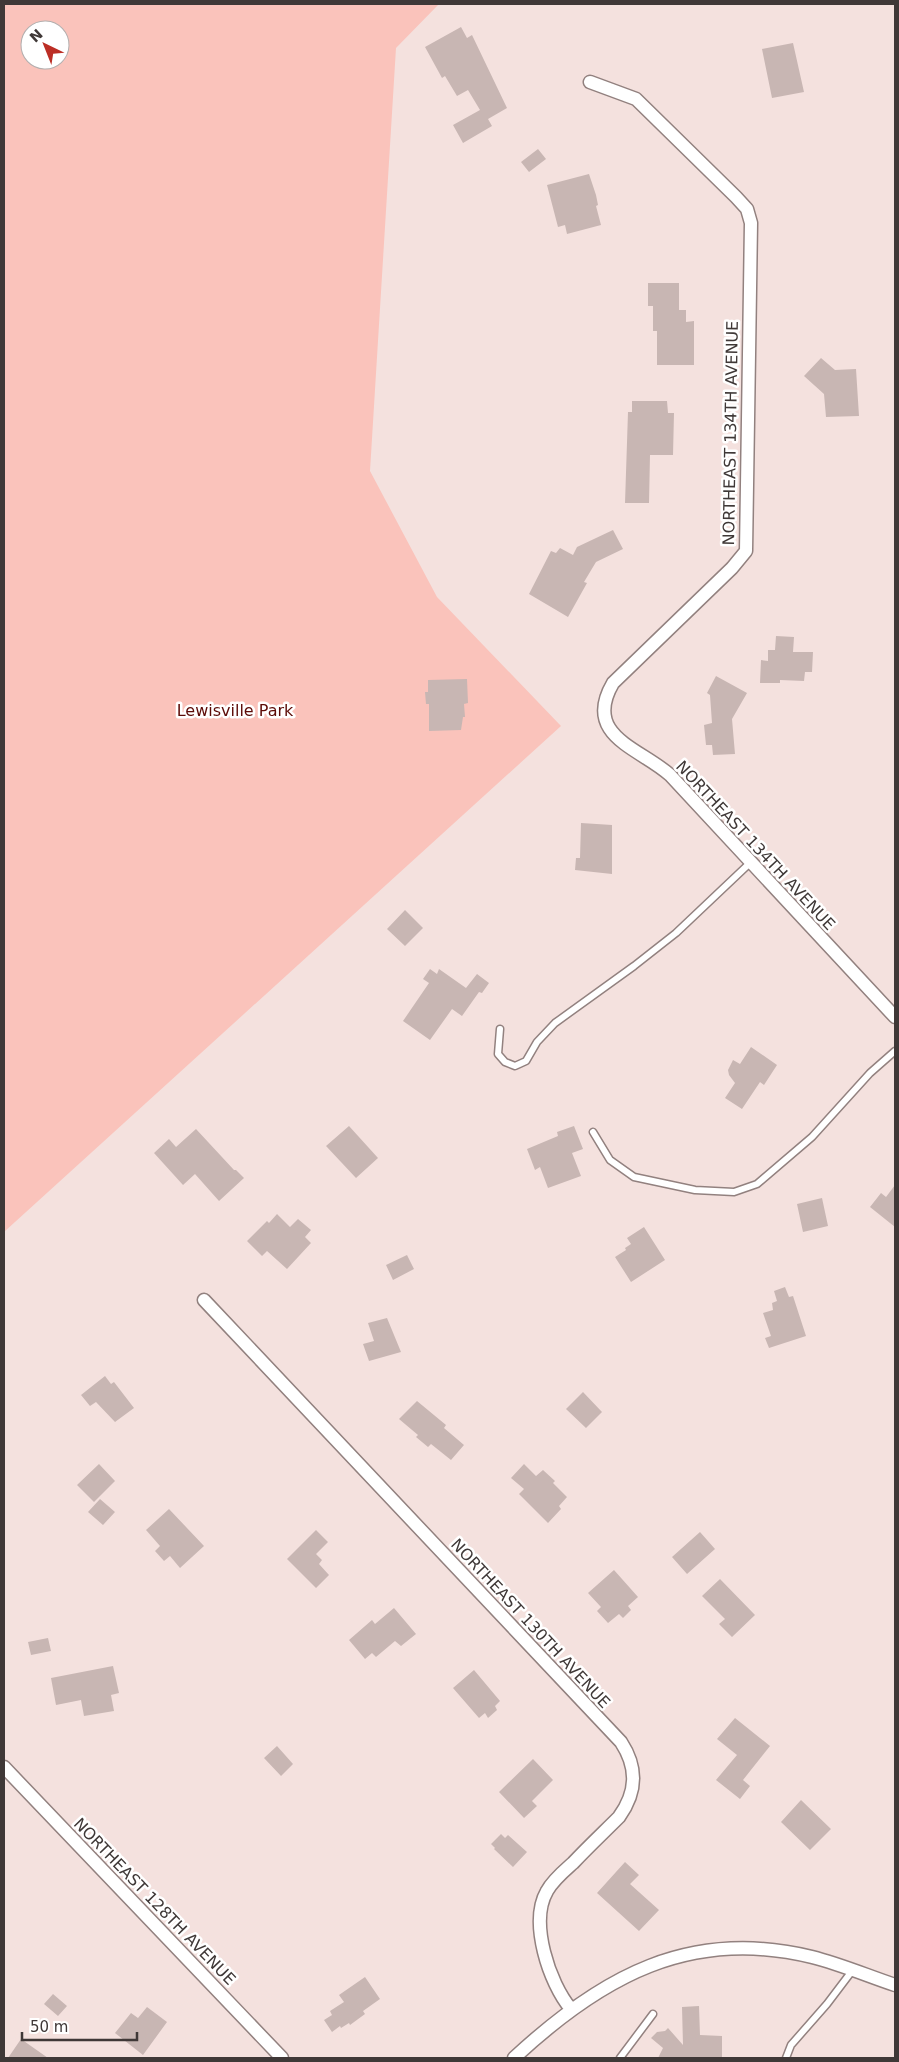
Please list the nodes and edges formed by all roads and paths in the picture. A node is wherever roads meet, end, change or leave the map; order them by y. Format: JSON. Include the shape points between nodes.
{"nodes":[{"id":1,"x":590,"y":82,"type":"dead end"},
{"id":2,"x":751,"y":862,"type":"junction"},
{"id":3,"x":895,"y":1017,"type":"edge"},
{"id":4,"x":500,"y":1029,"type":"dead end"},
{"id":5,"x":895,"y":1051,"type":"edge"},
{"id":6,"x":593,"y":1132,"type":"dead end"},
{"id":7,"x":204,"y":1300,"type":"dead end"},
{"id":8,"x":4,"y":1767,"type":"edge"},
{"id":9,"x":852,"y":1970,"type":"junction"},
{"id":10,"x":895,"y":1985,"type":"edge"},
{"id":11,"x":571,"y":2009,"type":"junction"},
{"id":12,"x":652,"y":2014,"type":"dead end"},
{"id":13,"x":282,"y":2058,"type":"edge"},
{"id":14,"x":514,"y":2058,"type":"edge"},
{"id":15,"x":620,"y":2058,"type":"edge"},
{"id":16,"x":786,"y":2058,"type":"edge"}],
"edges":[{"from":1,"to":2,"type":"street","name":"NORTHEAST 134TH AVENUE","via":[[636,100],[736,197],[747,209],[751,223],[746,551],[614,683],[605,704],[608,726],[620,742],[664,770]]},
{"from":2,"to":3,"type":"street","name":"NORTHEAST 134TH AVENUE"},
{"from":2,"to":4,"type":"lane","via":[[676,933],[555,1023],[537,1042],[526,1061],[515,1066],[498,1054]]},
{"from":5,"to":6,"type":"lane","via":[[870,1073],[812,1137],[757,1184],[734,1192],[695,1190],[634,1177],[610,1160]]},
{"from":7,"to":11,"type":"street","name":"NORTHEAST 130TH AVENUE","via":[[628,1753],[634,1780],[627,1806],[552,1883],[542,1901],[540,1914],[546,1960],[555,1985]]},
{"from":8,"to":13,"type":"street","name":"NORTHEAST 128TH AVENUE"},
{"from":9,"to":10,"type":"street"},
{"from":9,"to":11,"type":"street","via":[[780,1950],[713,1950],[647,1966],[610,1984]]},
{"from":9,"to":16,"type":"lane","via":[[791,2044]]},
{"from":11,"to":14,"type":"street"},
{"from":12,"to":15,"type":"lane"}]}
